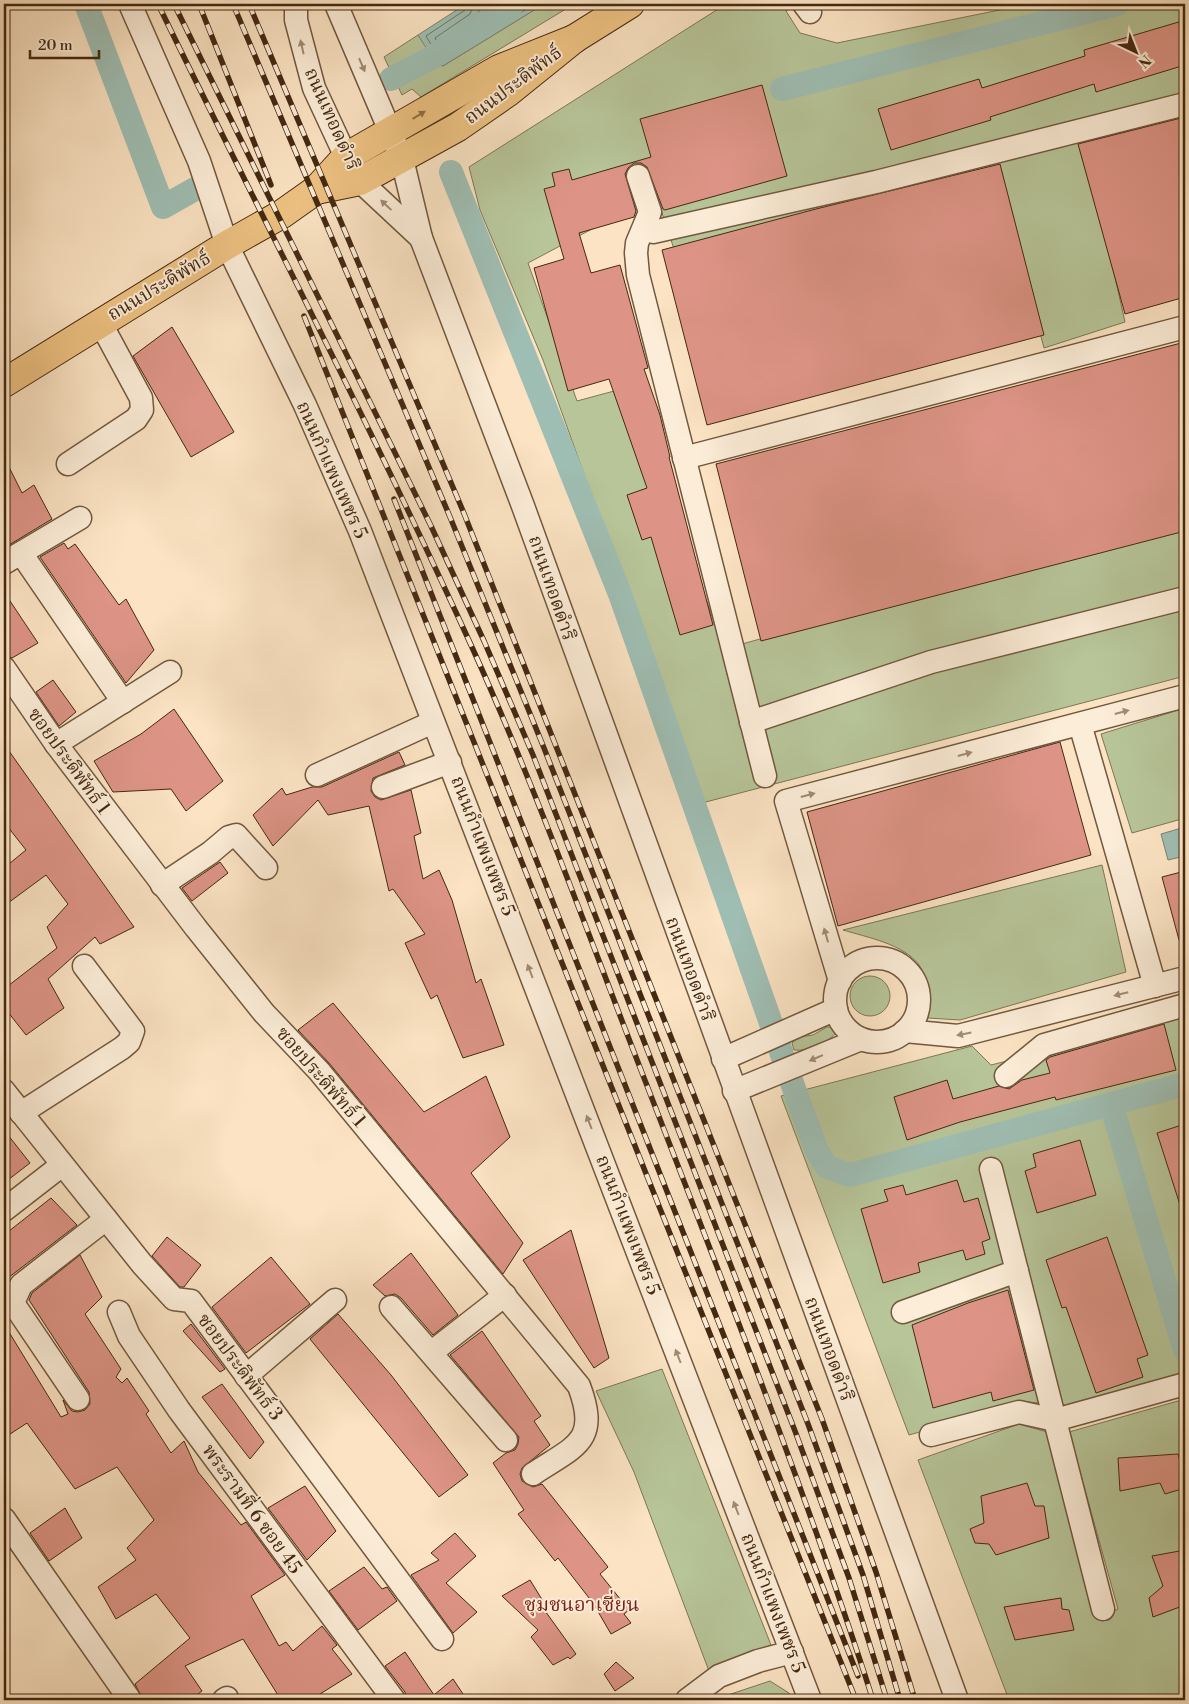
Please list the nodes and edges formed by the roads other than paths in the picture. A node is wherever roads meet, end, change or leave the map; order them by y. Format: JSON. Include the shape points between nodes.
{"nodes":[{"id":1,"x":130,"y":4,"type":"edge"},
{"id":2,"x":296,"y":4,"type":"edge"},
{"id":3,"x":336,"y":4,"type":"edge"},
{"id":4,"x":630,"y":4,"type":"edge"},
{"id":5,"x":574,"y":39,"type":"junction"},
{"id":6,"x":1185,"y":104,"type":"edge"},
{"id":7,"x":390,"y":133,"type":"junction"},
{"id":8,"x":346,"y":157,"type":"junction"},
{"id":9,"x":402,"y":159,"type":"junction"},
{"id":10,"x":638,"y":176,"type":"dead end"},
{"id":11,"x":360,"y":181,"type":"junction"},
{"id":12,"x":316,"y":190,"type":"junction"},
{"id":13,"x":653,"y":232,"type":"dead end"},
{"id":14,"x":421,"y":238,"type":"junction"},
{"id":15,"x":227,"y":245,"type":"junction"},
{"id":16,"x":100,"y":322,"type":"junction"},
{"id":17,"x":1185,"y":327,"type":"edge"},
{"id":18,"x":4,"y":383,"type":"edge"},
{"id":19,"x":684,"y":458,"type":"junction"},
{"id":20,"x":68,"y":464,"type":"dead end"},
{"id":21,"x":80,"y":518,"type":"dead end"},
{"id":22,"x":13,"y":558,"type":"edge"},
{"id":23,"x":1185,"y":598,"type":"edge"},
{"id":24,"x":4,"y":668,"type":"edge"},
{"id":25,"x":170,"y":672,"type":"dead end"},
{"id":26,"x":1185,"y":696,"type":"edge"},
{"id":27,"x":123,"y":702,"type":"junction"},
{"id":28,"x":433,"y":722,"type":"junction"},
{"id":29,"x":751,"y":722,"type":"junction"},
{"id":30,"x":1080,"y":724,"type":"junction"},
{"id":31,"x":56,"y":744,"type":"junction"},
{"id":32,"x":450,"y":762,"type":"junction"},
{"id":33,"x":317,"y":775,"type":"dead end"},
{"id":34,"x":765,"y":776,"type":"dead end"},
{"id":35,"x":383,"y":787,"type":"dead end"},
{"id":36,"x":266,"y":868,"type":"dead end"},
{"id":37,"x":162,"y":885,"type":"junction"},
{"id":38,"x":84,"y":966,"type":"dead end"},
{"id":39,"x":1185,"y":978,"type":"edge"},
{"id":40,"x":840,"y":981,"type":"junction"},
{"id":41,"x":1155,"y":986,"type":"junction"},
{"id":42,"x":1185,"y":1005,"type":"edge"},
{"id":43,"x":836,"y":1010,"type":"junction"},
{"id":44,"x":905,"y":1031,"type":"junction"},
{"id":45,"x":861,"y":1038,"type":"junction"},
{"id":46,"x":723,"y":1059,"type":"junction"},
{"id":47,"x":1006,"y":1076,"type":"dead end"},
{"id":48,"x":4,"y":1091,"type":"edge"},
{"id":49,"x":734,"y":1091,"type":"junction"},
{"id":50,"x":21,"y":1113,"type":"junction"},
{"id":51,"x":62,"y":1165,"type":"junction"},
{"id":52,"x":991,"y":1170,"type":"dead end"},
{"id":53,"x":4,"y":1210,"type":"edge"},
{"id":54,"x":106,"y":1219,"type":"junction"},
{"id":55,"x":1017,"y":1271,"type":"junction"},
{"id":56,"x":506,"y":1295,"type":"junction"},
{"id":57,"x":335,"y":1300,"type":"dead end"},
{"id":58,"x":391,"y":1307,"type":"dead end"},
{"id":59,"x":119,"y":1312,"type":"dead end"},
{"id":60,"x":903,"y":1312,"type":"dead end"},
{"id":61,"x":432,"y":1352,"type":"junction"},
{"id":62,"x":246,"y":1376,"type":"junction"},
{"id":63,"x":1185,"y":1384,"type":"edge"},
{"id":64,"x":78,"y":1399,"type":"dead end"},
{"id":65,"x":1055,"y":1420,"type":"junction"},
{"id":66,"x":931,"y":1435,"type":"dead end"},
{"id":67,"x":506,"y":1440,"type":"dead end"},
{"id":68,"x":533,"y":1474,"type":"dead end"},
{"id":69,"x":4,"y":1519,"type":"edge"},
{"id":70,"x":1103,"y":1609,"type":"dead end"},
{"id":71,"x":442,"y":1639,"type":"dead end"},
{"id":72,"x":792,"y":1652,"type":"junction"},
{"id":73,"x":130,"y":1700,"type":"edge"},
{"id":74,"x":394,"y":1700,"type":"edge"},
{"id":75,"x":687,"y":1700,"type":"edge"},
{"id":76,"x":810,"y":1700,"type":"edge"},
{"id":77,"x":957,"y":1700,"type":"edge"}],
"edges":[{"from":1,"to":15,"type":"street","name":"ถนนกำแพงเพชร 5","via":[[199,161]]},
{"from":8,"to":2,"type":"street","name":"ถนนเทอดดำริ","one_way":true,"via":[[314,88],[296,20]]},
{"from":3,"to":7,"type":"street","name":"ถนนเทอดดำริ","one_way":true},
{"from":4,"to":5,"type":"main road","name":"ถนนประดิพัทธ์"},
{"from":7,"to":5,"type":"main road","name":"ถนนประดิพัทธ์","one_way":true,"via":[[499,69]]},
{"from":5,"to":9,"type":"main road","name":"ถนนประดิพัทธ์","via":[[507,93],[458,127]]},
{"from":6,"to":13,"type":"street","via":[[876,182]]},
{"from":7,"to":8,"type":"main road","name":"ถนนประดิพัทธ์"},
{"from":7,"to":9,"type":"street","name":"ถนนเทอดดำริ"},
{"from":8,"to":11,"type":"street","name":"ถนนเทอดดำริ"},
{"from":8,"to":12,"type":"main road","name":"ถนนประดิพัทธ์"},
{"from":9,"to":11,"type":"main road","name":"ถนนประดิพัทธ์"},
{"from":9,"to":14,"type":"street","name":"ถนนเทอดดำริ"},
{"from":10,"to":19,"type":"street","via":[[650,212],[636,253],[638,274]]},
{"from":11,"to":12,"type":"main road","name":"ถนนประดิพัทธ์"},
{"from":14,"to":11,"type":"street","name":"ถนนเทอดดำริ","one_way":true},
{"from":12,"to":15,"type":"main road","name":"ถนนประดิพัทธ์","via":[[282,214]]},
{"from":14,"to":46,"type":"street","name":"ถนนเทอดดำริ","via":[[524,506]]},
{"from":15,"to":16,"type":"main road","name":"ถนนประดิพัทธ์"},
{"from":15,"to":28,"type":"street","name":"ถนนกำแพงเพชร 5","via":[[360,531]]},
{"from":16,"to":18,"type":"main road","name":"ถนนประดิพัทธ์"},
{"from":16,"to":20,"type":"street","via":[[140,398],[142,410],[136,420]]},
{"from":17,"to":19,"type":"street"},
{"from":19,"to":29,"type":"street"},
{"from":21,"to":22,"type":"street"},
{"from":22,"to":27,"type":"street"},
{"from":23,"to":29,"type":"street","via":[[931,662]]},
{"from":24,"to":31,"type":"street","name":"ซอยประดิพัทธ์ 1"},
{"from":25,"to":27,"type":"street"},
{"from":30,"to":26,"type":"street","one_way":true},
{"from":27,"to":31,"type":"street"},
{"from":28,"to":32,"type":"street","name":"ถนนกำแพงเพชร 5"},
{"from":28,"to":33,"type":"street"},
{"from":29,"to":34,"type":"street"},
{"from":40,"to":30,"type":"street","one_way":true,"via":[[786,801]]},
{"from":30,"to":41,"type":"street"},
{"from":31,"to":37,"type":"street","name":"ซอยประดิพัทธ์ 1"},
{"from":32,"to":35,"type":"street"},
{"from":72,"to":32,"type":"street","name":"ถนนกำแพงเพชร 5","one_way":true},
{"from":36,"to":37,"type":"street","via":[[236,835],[228,837]]},
{"from":37,"to":56,"type":"street","name":"ซอยประดิพัทธ์ 1","via":[[264,1013],[319,1071]]},
{"from":38,"to":50,"type":"street","via":[[133,1031],[133,1036],[122,1048]]},
{"from":39,"to":41,"type":"street"},
{"from":40,"to":43,"type":"street"},
{"from":40,"to":44,"type":"street","via":[[858,962],[871,958],[897,962],[908,970],[919,994],[914,1020]]},
{"from":41,"to":44,"type":"street","one_way":true,"via":[[958,1036]]},
{"from":42,"to":47,"type":"street","via":[[1044,1045]]},
{"from":43,"to":45,"type":"street","via":[[846,1026]]},
{"from":43,"to":46,"type":"street"},
{"from":44,"to":45,"type":"street","via":[[884,1041]]},
{"from":45,"to":49,"type":"street","one_way":true},
{"from":46,"to":49,"type":"street","name":"ถนนเทอดดำริ"},
{"from":48,"to":50,"type":"street","name":"ซอยประดิพัทธ์ 3"},
{"from":49,"to":77,"type":"street","name":"ถนนเทอดดำริ"},
{"from":50,"to":51,"type":"street","name":"ซอยประดิพัทธ์ 3"},
{"from":51,"to":53,"type":"street"},
{"from":51,"to":54,"type":"street","name":"ซอยประดิพัทธ์ 3"},
{"from":52,"to":55,"type":"street"},
{"from":54,"to":62,"type":"street","name":"ซอยประดิพัทธ์ 3","via":[[174,1299],[191,1301]]},
{"from":54,"to":64,"type":"street","via":[[21,1284],[13,1303]]},
{"from":55,"to":60,"type":"street"},
{"from":55,"to":65,"type":"street"},
{"from":56,"to":61,"type":"street"},
{"from":56,"to":68,"type":"street","name":"ซอยประดิพัทธ์ 1","via":[[579,1386],[586,1406],[588,1424],[581,1442]]},
{"from":57,"to":62,"type":"street"},
{"from":58,"to":61,"type":"street"},
{"from":59,"to":74,"type":"street","name":"พระรามที่ 6 ซอย 45","via":[[129,1336],[179,1410]]},
{"from":61,"to":67,"type":"street"},
{"from":62,"to":71,"type":"street","name":"ซอยประดิพัทธ์ 3"},
{"from":63,"to":65,"type":"street"},
{"from":65,"to":66,"type":"street","via":[[1019,1412]]},
{"from":65,"to":70,"type":"street"},
{"from":69,"to":73,"type":"street"},
{"from":72,"to":75,"type":"street","via":[[719,1676]]},
{"from":72,"to":76,"type":"street","name":"ถนนกำแพงเพชร 5"}]}
